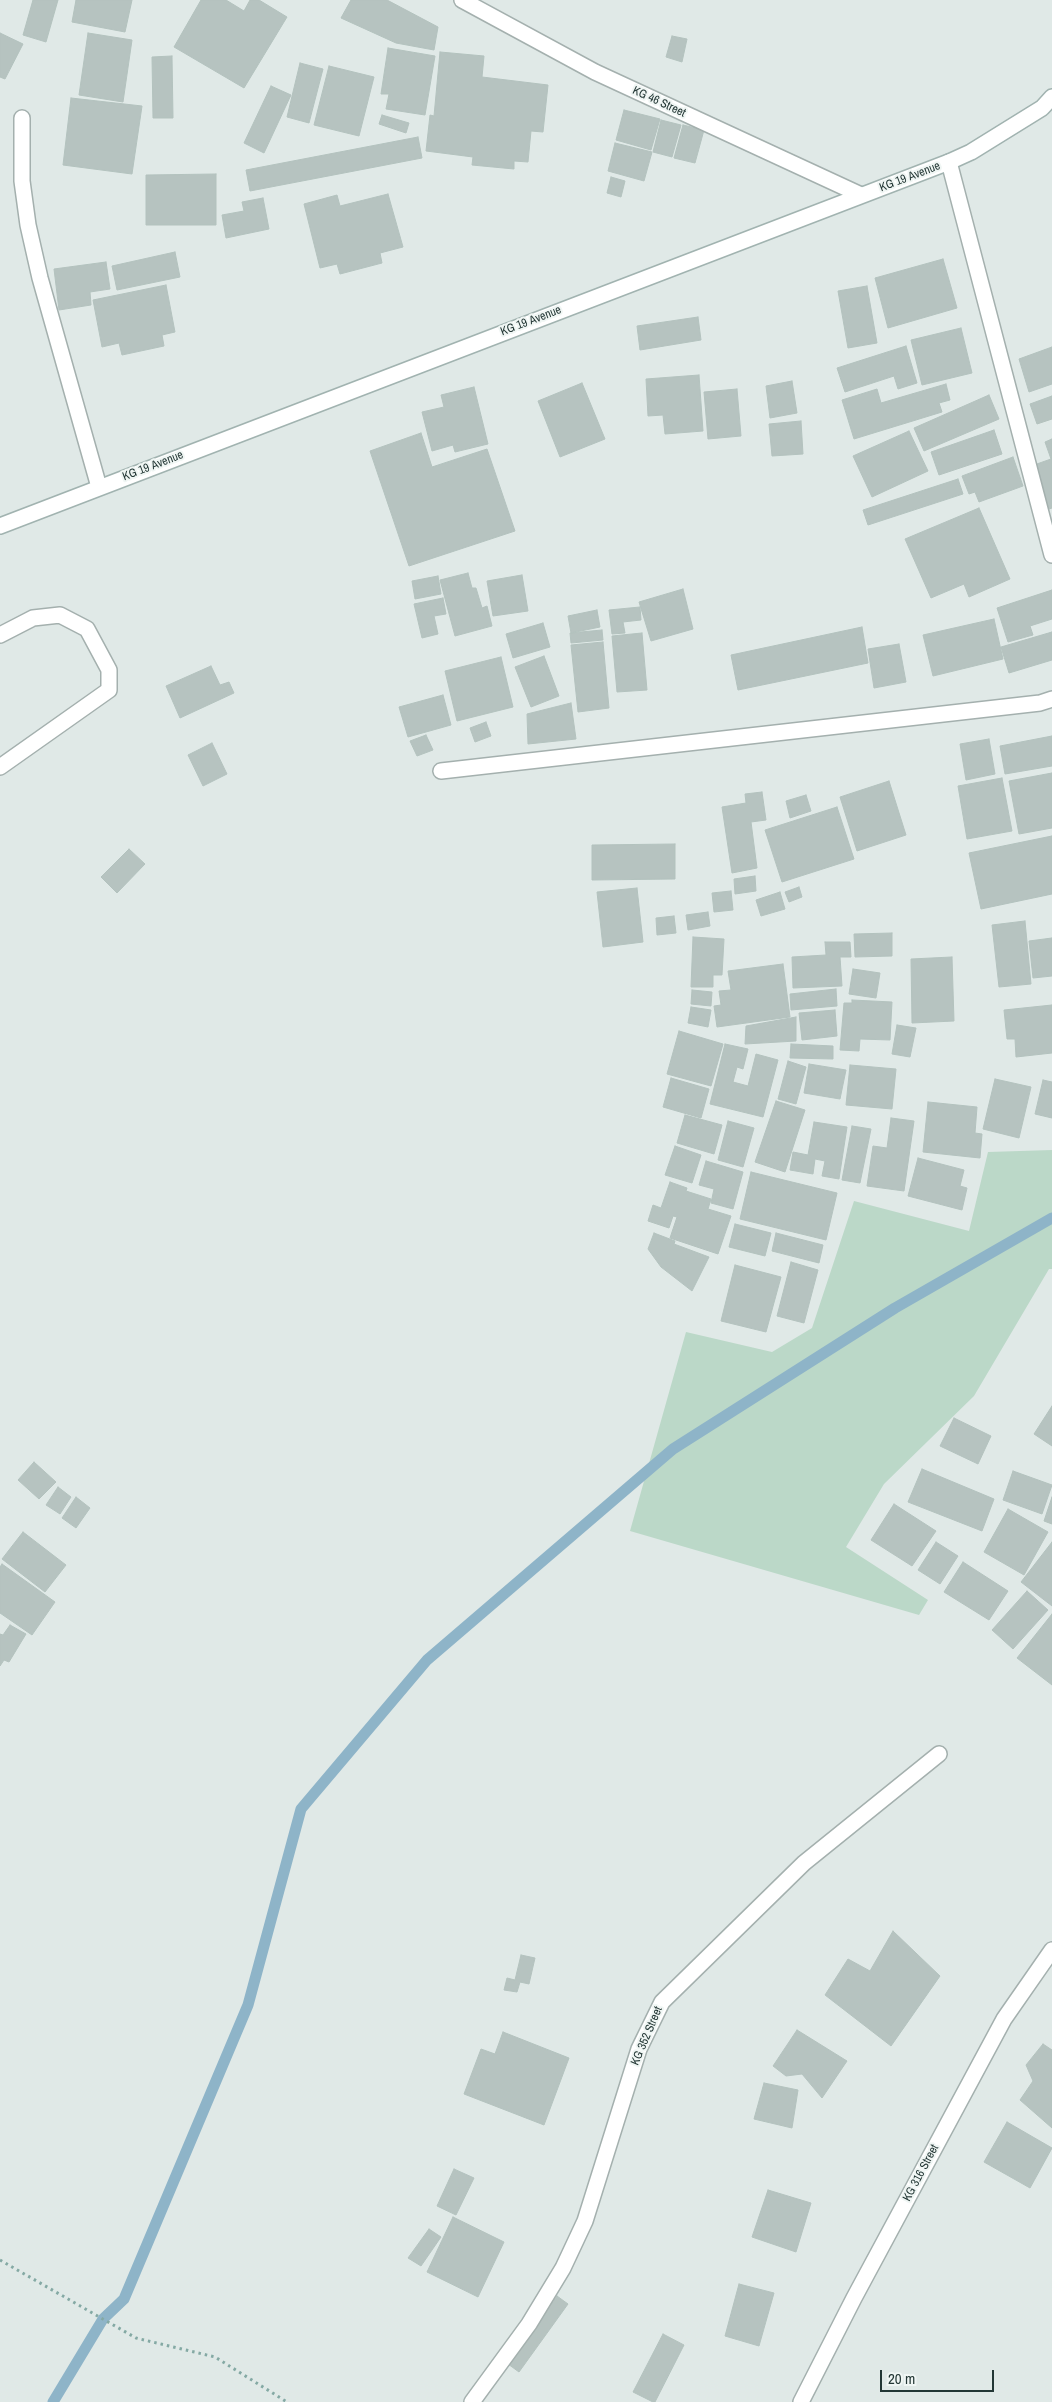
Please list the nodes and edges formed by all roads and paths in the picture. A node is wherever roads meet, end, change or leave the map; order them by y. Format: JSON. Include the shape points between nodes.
{"nodes":[{"id":1,"x":462,"y":0,"type":"edge"},
{"id":2,"x":1049,"y":104,"type":"edge"},
{"id":3,"x":22,"y":118,"type":"dead end"},
{"id":4,"x":949,"y":162,"type":"junction"},
{"id":5,"x":861,"y":195,"type":"junction"},
{"id":6,"x":98,"y":487,"type":"junction"},
{"id":7,"x":0,"y":526,"type":"edge"},
{"id":8,"x":1052,"y":555,"type":"edge"},
{"id":9,"x":0,"y":635,"type":"edge"},
{"id":10,"x":1052,"y":700,"type":"edge"},
{"id":11,"x":0,"y":768,"type":"edge"},
{"id":12,"x":441,"y":771,"type":"dead end"},
{"id":13,"x":939,"y":1754,"type":"dead end"},
{"id":14,"x":1052,"y":1950,"type":"edge"},
{"id":15,"x":0,"y":2260,"type":"edge"},
{"id":16,"x":287,"y":2402,"type":"edge"},
{"id":17,"x":472,"y":2402,"type":"edge"},
{"id":18,"x":801,"y":2402,"type":"edge"}],
"edges":[{"from":1,"to":5,"type":"street","name":"KG 46 Street","via":[[595,72]]},
{"from":2,"to":4,"type":"street","name":"KG 19 Avenue"},
{"from":3,"to":6,"type":"street","via":[[22,181],[28,226]]},
{"from":4,"to":5,"type":"street","name":"KG 19 Avenue"},
{"from":4,"to":8,"type":"street"},
{"from":5,"to":6,"type":"street","name":"KG 19 Avenue"},
{"from":6,"to":7,"type":"street","name":"KG 19 Avenue"},
{"from":9,"to":11,"type":"street","via":[[33,618],[60,615],[87,629],[109,670],[109,690]]},
{"from":10,"to":12,"type":"street"},
{"from":13,"to":17,"type":"street","name":"KG 352 Street","via":[[804,1863],[662,2002],[639,2049],[581,2228],[563,2268],[529,2324]]},
{"from":14,"to":18,"type":"street","name":"KG 316 Street","via":[[1004,2019]]},
{"from":15,"to":16,"type":"path","via":[[136,2338],[215,2357]]}]}
